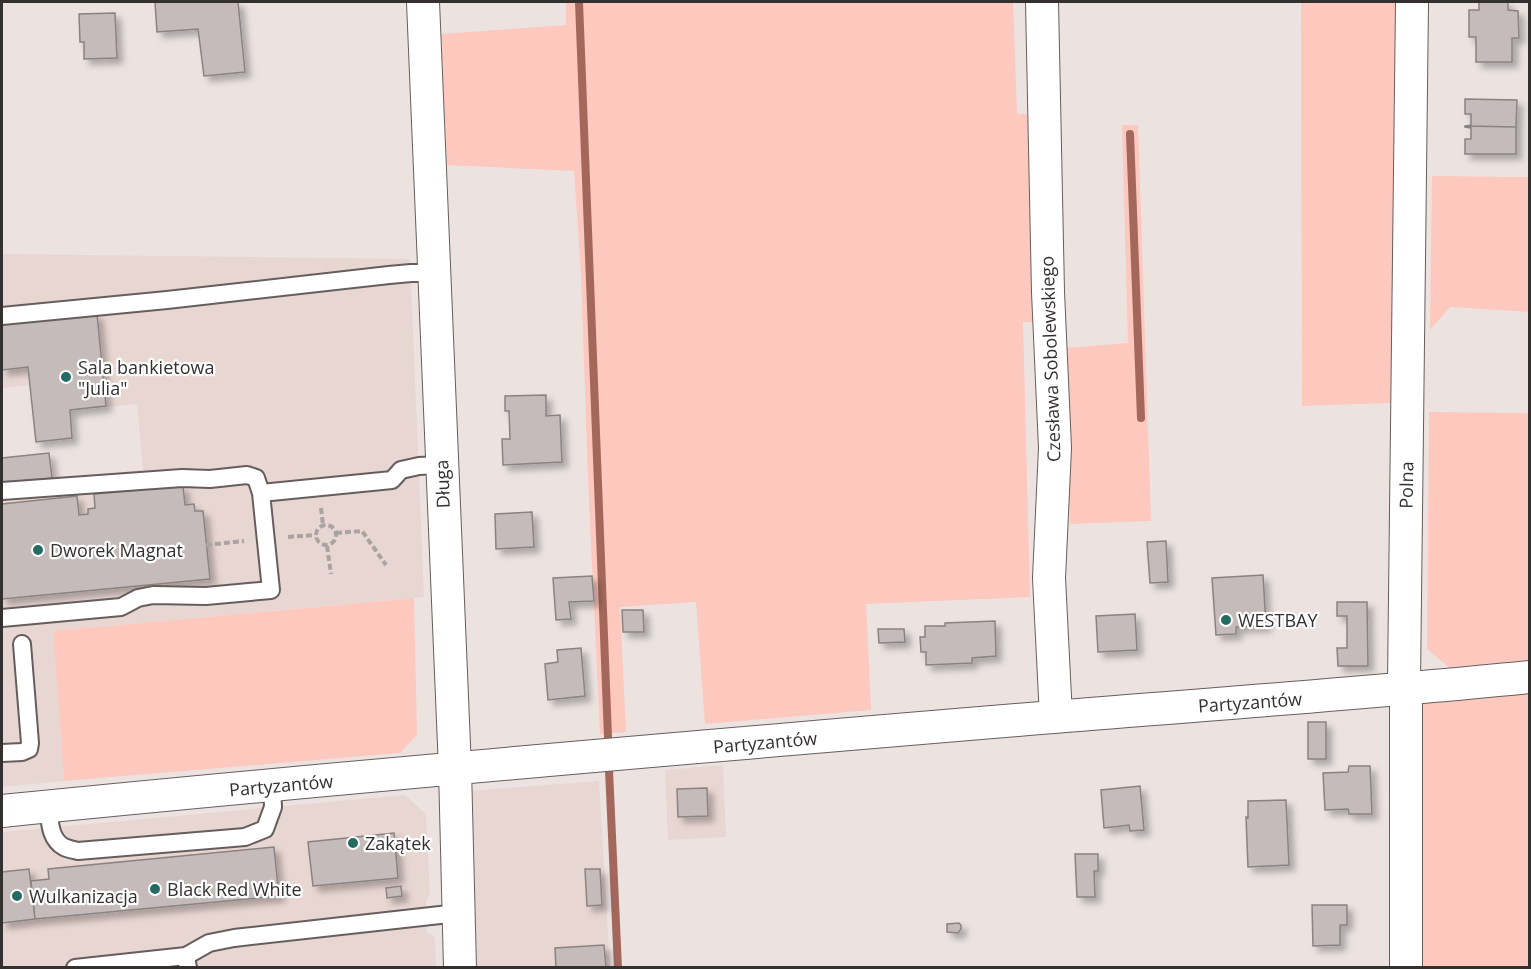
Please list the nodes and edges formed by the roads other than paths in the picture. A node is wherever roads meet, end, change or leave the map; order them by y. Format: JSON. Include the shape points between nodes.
{"nodes":[{"id":1,"x":423,"y":2,"type":"edge"},
{"id":2,"x":1042,"y":2,"type":"edge"},
{"id":3,"x":1412,"y":2,"type":"edge"},
{"id":4,"x":433,"y":273,"type":"junction"},
{"id":5,"x":2,"y":316,"type":"edge"},
{"id":6,"x":441,"y":465,"type":"junction"},
{"id":7,"x":2,"y":491,"type":"edge"},
{"id":8,"x":261,"y":493,"type":"junction"},
{"id":9,"x":2,"y":618,"type":"edge"},
{"id":10,"x":22,"y":644,"type":"dead end"},
{"id":11,"x":1530,"y":677,"type":"edge"},
{"id":12,"x":1406,"y":690,"type":"junction"},
{"id":13,"x":1056,"y":717,"type":"junction"},
{"id":14,"x":2,"y":753,"type":"edge"},
{"id":15,"x":454,"y":769,"type":"junction"},
{"id":16,"x":272,"y":785,"type":"junction"},
{"id":17,"x":48,"y":806,"type":"junction"},
{"id":18,"x":2,"y":811,"type":"edge"},
{"id":19,"x":458,"y":913,"type":"junction"},
{"id":20,"x":187,"y":962,"type":"edge"},
{"id":21,"x":75,"y":968,"type":"edge"},
{"id":22,"x":460,"y":968,"type":"edge"},
{"id":23,"x":1406,"y":968,"type":"edge"}],
"edges":[{"from":1,"to":4,"type":"street","name":"Długa"},
{"from":2,"to":13,"type":"street","name":"Czesława Sobolewskiego","via":[[1054,448],[1049,579]]},
{"from":3,"to":12,"type":"street","name":"Polna"},
{"from":4,"to":5,"type":"lane"},
{"from":4,"to":6,"type":"street","name":"Długa"},
{"from":6,"to":8,"type":"lane","via":[[400,470],[392,480]]},
{"from":6,"to":15,"type":"street","name":"Długa"},
{"from":7,"to":8,"type":"lane","via":[[248,475],[256,478]]},
{"from":8,"to":9,"type":"lane","via":[[271,590],[206,596],[153,595],[121,607]]},
{"from":10,"to":14,"type":"lane","via":[[29,749]]},
{"from":11,"to":12,"type":"street","name":"Partyzantów"},
{"from":12,"to":13,"type":"street","name":"Partyzantów"},
{"from":12,"to":23,"type":"street","name":"Polna"},
{"from":13,"to":15,"type":"street","name":"Partyzantów"},
{"from":15,"to":16,"type":"street","name":"Partyzantów"},
{"from":15,"to":19,"type":"street","name":"Długa"},
{"from":16,"to":17,"type":"street","name":"Partyzantów"},
{"from":16,"to":17,"type":"lane","via":[[273,807],[265,829],[245,837],[78,851],[64,848],[54,839]]},
{"from":17,"to":18,"type":"street","name":"Partyzantów"},
{"from":19,"to":20,"type":"lane","via":[[234,938],[209,943]]},
{"from":19,"to":22,"type":"street","name":"Długa"},
{"from":20,"to":21,"type":"lane"}]}
